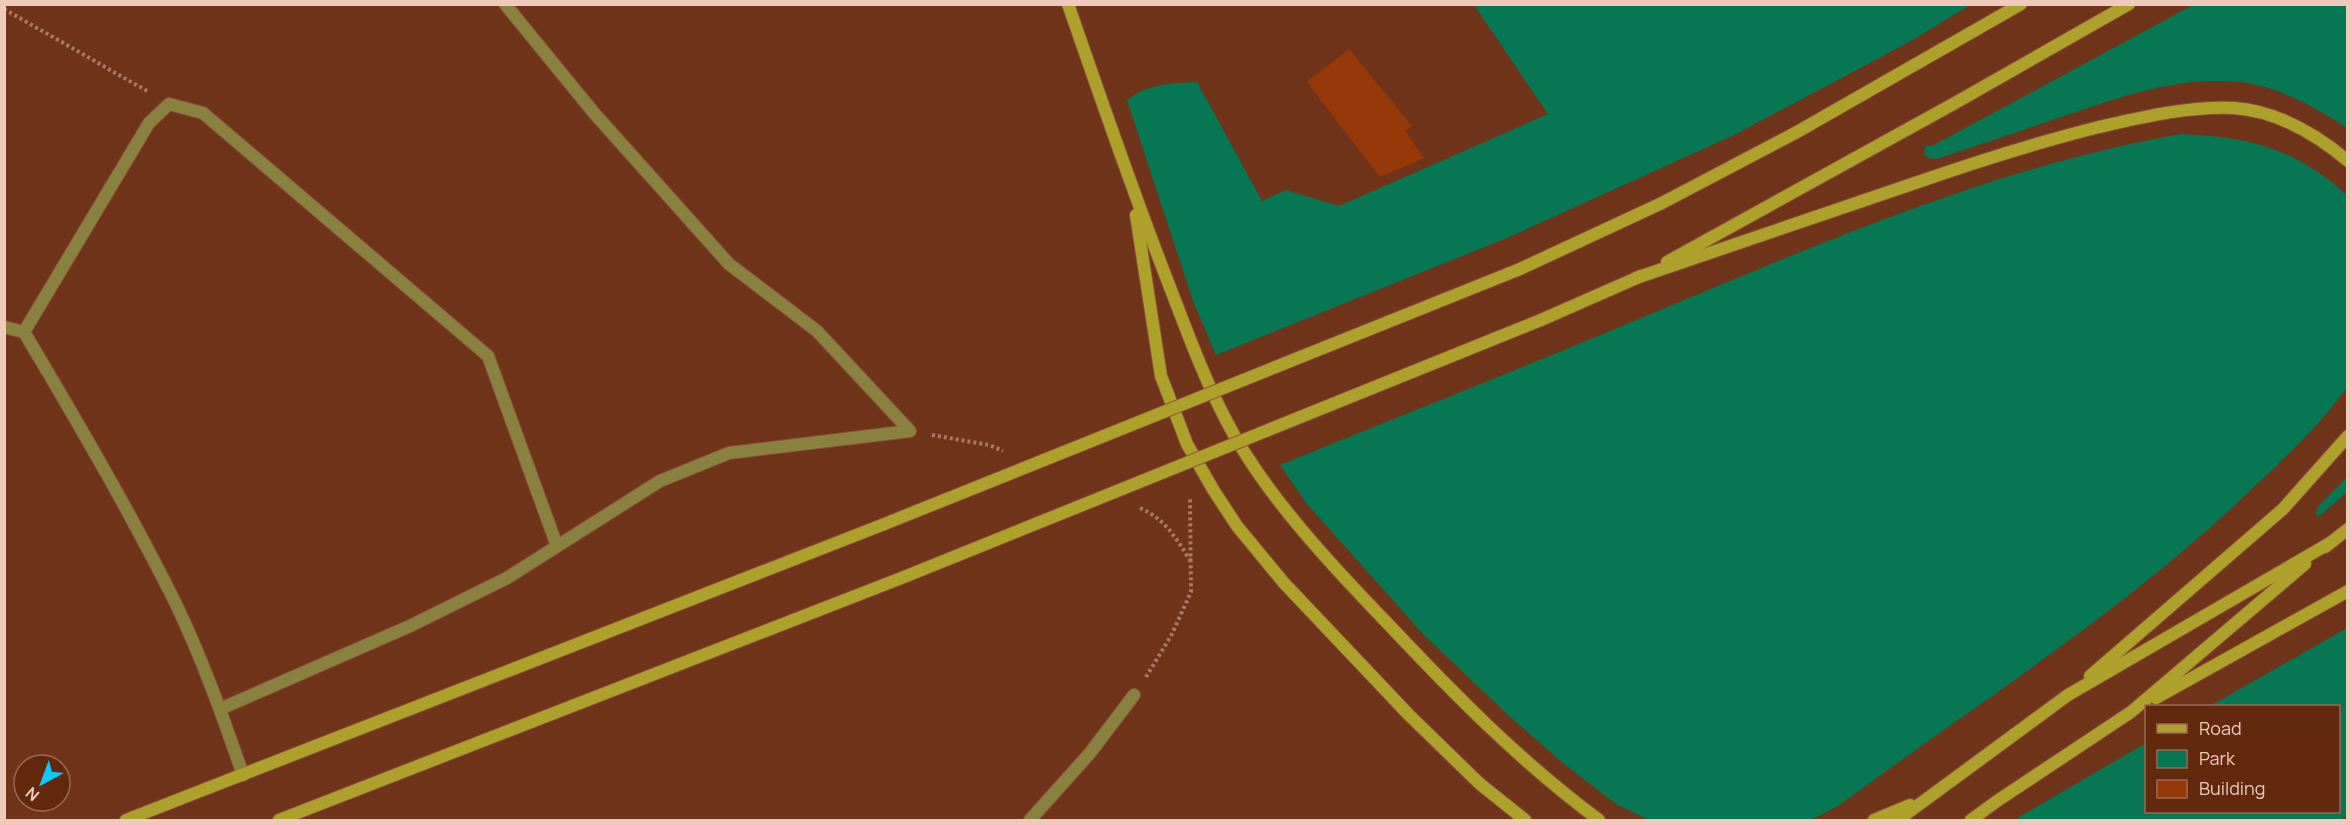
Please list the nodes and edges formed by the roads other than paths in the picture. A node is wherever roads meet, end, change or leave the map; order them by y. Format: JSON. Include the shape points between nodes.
{"nodes":[{"id":1,"x":505,"y":4,"type":"edge"},
{"id":2,"x":1068,"y":4,"type":"edge"},
{"id":3,"x":2021,"y":4,"type":"edge"},
{"id":4,"x":2129,"y":4,"type":"edge"},
{"id":5,"x":2348,"y":161,"type":"edge"},
{"id":6,"x":1132,"y":190,"type":"junction"},
{"id":7,"x":1636,"y":278,"type":"junction"},
{"id":8,"x":4,"y":327,"type":"edge"},
{"id":9,"x":24,"y":332,"type":"junction"},
{"id":10,"x":2348,"y":436,"type":"edge"},
{"id":11,"x":2348,"y":529,"type":"edge"},
{"id":12,"x":2330,"y":543,"type":"junction"},
{"id":13,"x":557,"y":546,"type":"junction"},
{"id":14,"x":2348,"y":591,"type":"edge"},
{"id":15,"x":1134,"y":695,"type":"road end"},
{"id":16,"x":2068,"y":695,"type":"junction"},
{"id":17,"x":220,"y":709,"type":"junction"},
{"id":18,"x":2132,"y":712,"type":"junction"},
{"id":19,"x":243,"y":775,"type":"junction"},
{"id":20,"x":1934,"y":795,"type":"junction"},
{"id":21,"x":1997,"y":801,"type":"junction"},
{"id":22,"x":1597,"y":818,"type":"edge"},
{"id":23,"x":126,"y":820,"type":"edge"},
{"id":24,"x":279,"y":820,"type":"edge"},
{"id":25,"x":1030,"y":820,"type":"edge"},
{"id":26,"x":1525,"y":820,"type":"edge"},
{"id":27,"x":1874,"y":820,"type":"edge"},
{"id":28,"x":1898,"y":820,"type":"edge"},
{"id":29,"x":1971,"y":820,"type":"edge"},
{"id":30,"x":1982,"y":820,"type":"edge"}],
"edges":[{"from":1,"to":13,"type":"street","via":[[594,113],[729,264],[817,331],[910,431],[729,453],[660,481]]},
{"from":2,"to":6,"type":"main road"},
{"from":3,"to":19,"type":"main road","bridge":true,"via":[[1787,138],[1662,203],[1520,269]]},
{"from":4,"to":7,"type":"main road"},
{"from":5,"to":7,"type":"main road","via":[[2328,144],[2283,119],[2245,110],[2198,109],[2150,115],[1978,162]]},
{"from":6,"to":22,"type":"main road","via":[[1199,362],[1227,422],[1259,473],[1361,596],[1463,703],[1515,752]]},
{"from":6,"to":26,"type":"main road","via":[[1161,376],[1202,472],[1237,526],[1284,583],[1409,715],[1480,784]]},
{"from":7,"to":24,"type":"main road","bridge":true,"via":[[904,577]]},
{"from":8,"to":9,"type":"street"},
{"from":9,"to":13,"type":"street","via":[[149,123],[169,104],[203,113],[488,356]]},
{"from":9,"to":17,"type":"street","via":[[94,449],[175,604]]},
{"from":10,"to":16,"type":"main road","via":[[2283,509]]},
{"from":11,"to":12,"type":"main road"},
{"from":12,"to":16,"type":"main road"},
{"from":12,"to":18,"type":"main road"},
{"from":13,"to":17,"type":"street","via":[[507,578],[410,626]]},
{"from":14,"to":18,"type":"main road"},
{"from":15,"to":25,"type":"street","via":[[1090,753]]},
{"from":16,"to":20,"type":"main road"},
{"from":17,"to":19,"type":"street"},
{"from":18,"to":21,"type":"main road"},
{"from":19,"to":23,"type":"main road"},
{"from":20,"to":27,"type":"main road"},
{"from":20,"to":28,"type":"main road"},
{"from":21,"to":29,"type":"main road"},
{"from":21,"to":30,"type":"main road"}]}
